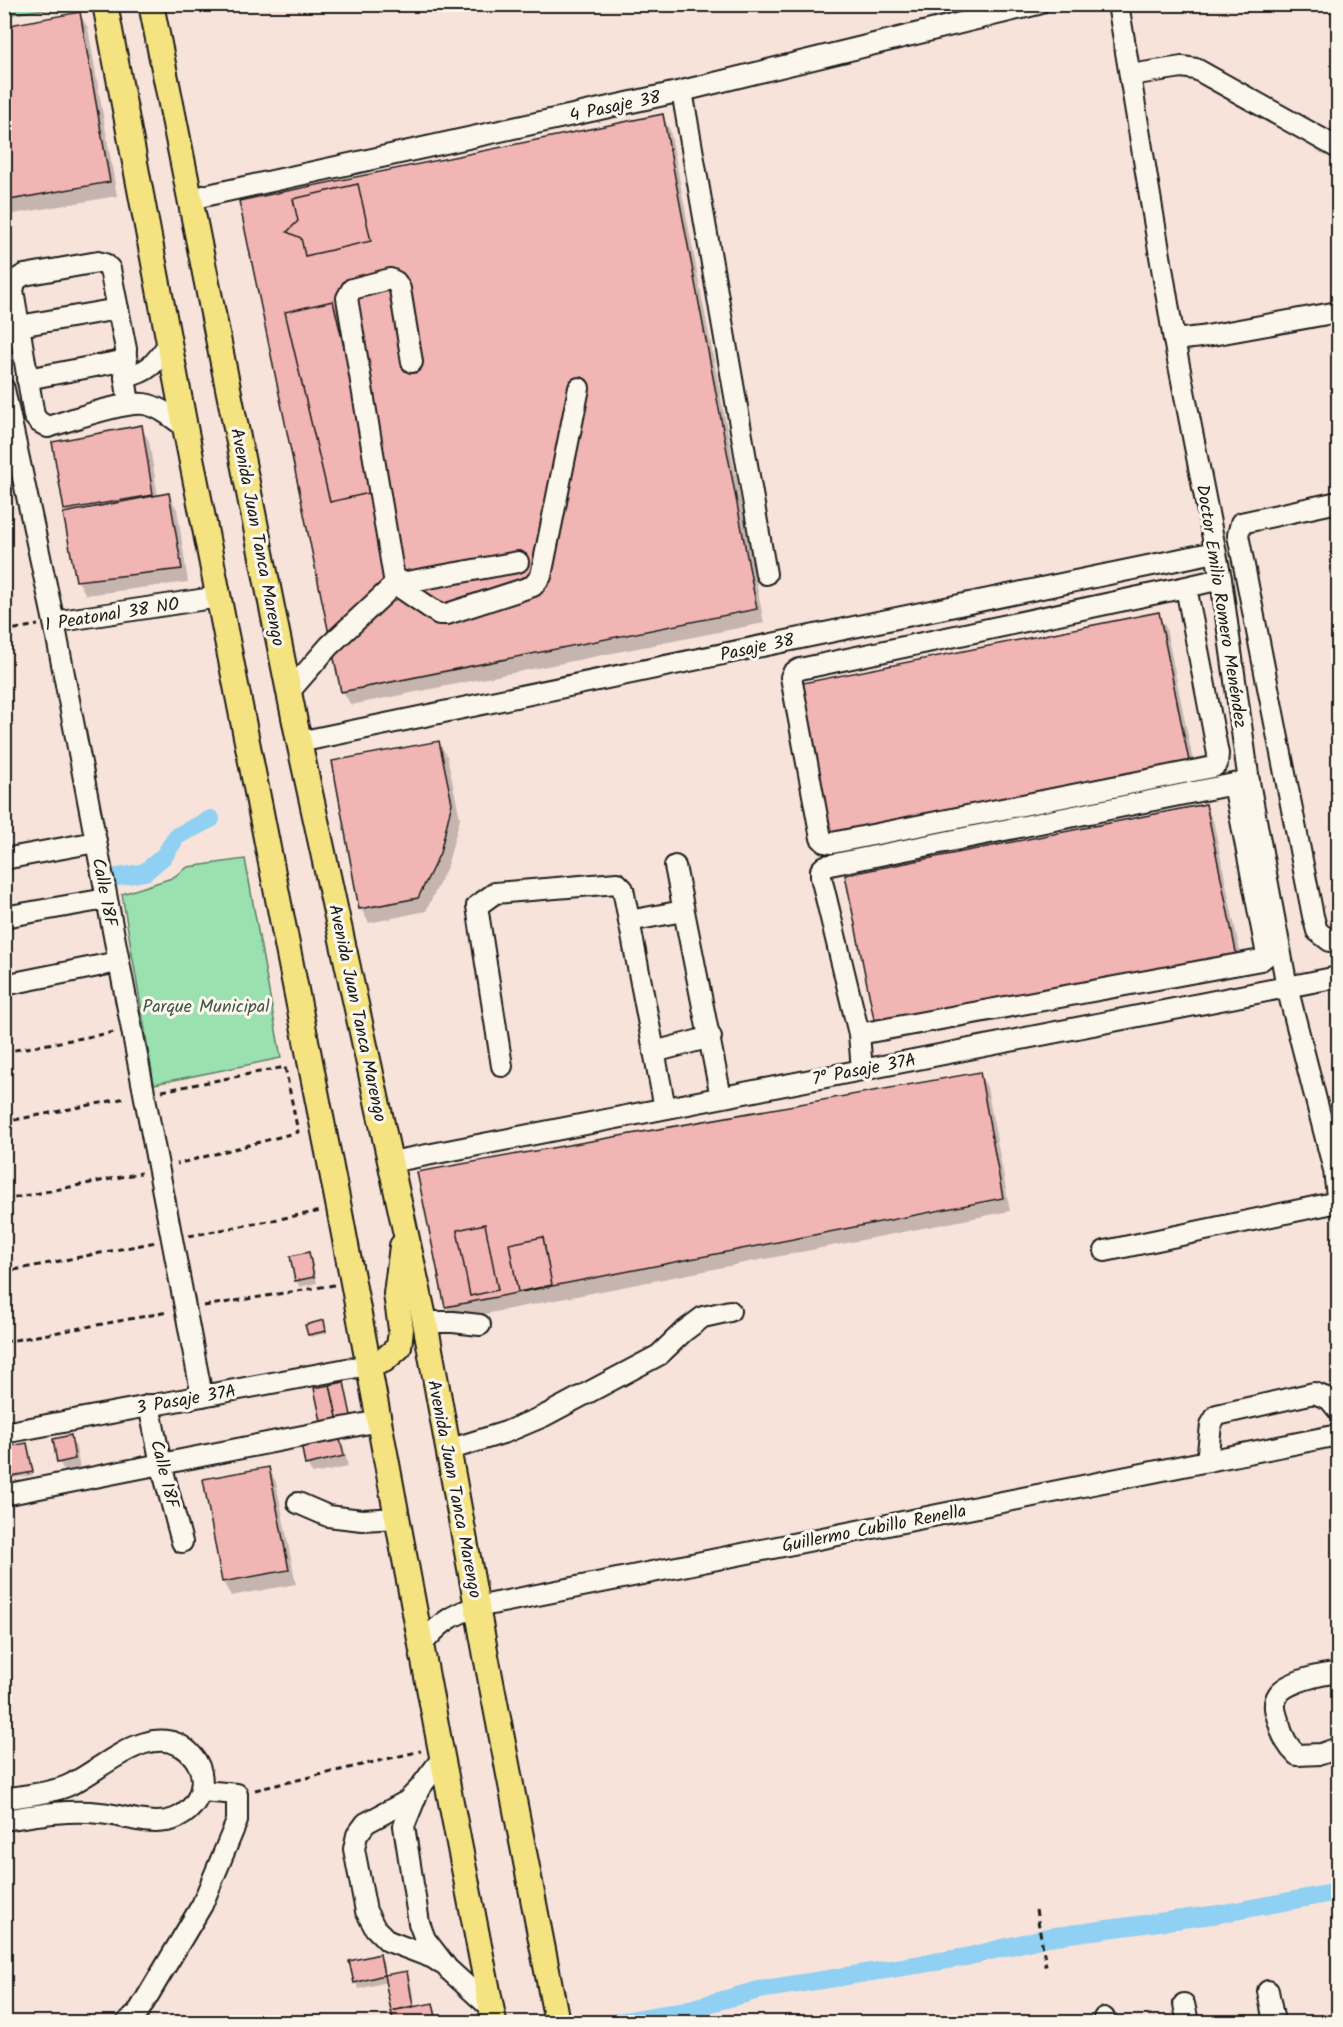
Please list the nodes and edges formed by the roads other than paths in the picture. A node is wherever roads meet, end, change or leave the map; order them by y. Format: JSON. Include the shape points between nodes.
{"nodes":[{"id":1,"x":105,"y":4,"type":"edge"},
{"id":2,"x":135,"y":4,"type":"edge"},
{"id":3,"x":151,"y":4,"type":"edge"},
{"id":4,"x":1038,"y":4,"type":"edge"},
{"id":5,"x":1118,"y":4,"type":"edge"},
{"id":6,"x":1130,"y":75,"type":"junction"},
{"id":7,"x":682,"y":91,"type":"junction"},
{"id":8,"x":179,"y":146,"type":"junction"},
{"id":9,"x":1338,"y":148,"type":"edge"},
{"id":10,"x":190,"y":199,"type":"junction"},
{"id":11,"x":118,"y":309,"type":"junction"},
{"id":12,"x":1338,"y":312,"type":"edge"},
{"id":13,"x":19,"y":326,"type":"junction"},
{"id":14,"x":1174,"y":340,"type":"junction"},
{"id":15,"x":170,"y":342,"type":"junction"},
{"id":16,"x":412,"y":362,"type":"dead end"},
{"id":17,"x":126,"y":369,"type":"junction"},
{"id":18,"x":27,"y":379,"type":"junction"},
{"id":19,"x":579,"y":388,"type":"dead end"},
{"id":20,"x":4,"y":389,"type":"edge"},
{"id":21,"x":129,"y":404,"type":"junction"},
{"id":22,"x":185,"y":427,"type":"junction"},
{"id":23,"x":1338,"y":502,"type":"edge"},
{"id":24,"x":1215,"y":552,"type":"junction"},
{"id":25,"x":518,"y":562,"type":"dead end"},
{"id":26,"x":766,"y":574,"type":"dead end"},
{"id":27,"x":1221,"y":579,"type":"junction"},
{"id":28,"x":395,"y":584,"type":"junction"},
{"id":29,"x":1186,"y":587,"type":"junction"},
{"id":30,"x":219,"y":597,"type":"junction"},
{"id":31,"x":54,"y":622,"type":"junction"},
{"id":32,"x":289,"y":692,"type":"junction"},
{"id":33,"x":299,"y":742,"type":"junction"},
{"id":34,"x":1242,"y":783,"type":"junction"},
{"id":35,"x":96,"y":842,"type":"junction"},
{"id":36,"x":4,"y":859,"type":"edge"},
{"id":37,"x":675,"y":866,"type":"dead end"},
{"id":38,"x":106,"y":899,"type":"junction"},
{"id":39,"x":684,"y":911,"type":"junction"},
{"id":40,"x":4,"y":917,"type":"edge"},
{"id":41,"x":629,"y":921,"type":"junction"},
{"id":42,"x":1338,"y":940,"type":"edge"},
{"id":43,"x":118,"y":962,"type":"junction"},
{"id":44,"x":1338,"y":977,"type":"edge"},
{"id":45,"x":4,"y":985,"type":"edge"},
{"id":46,"x":1287,"y":987,"type":"junction"},
{"id":47,"x":859,"y":1034,"type":"junction"},
{"id":48,"x":711,"y":1037,"type":"junction"},
{"id":49,"x":654,"y":1052,"type":"junction"},
{"id":50,"x":502,"y":1066,"type":"dead end"},
{"id":51,"x":862,"y":1070,"type":"junction"},
{"id":52,"x":721,"y":1097,"type":"junction"},
{"id":53,"x":665,"y":1108,"type":"junction"},
{"id":54,"x":391,"y":1162,"type":"junction"},
{"id":55,"x":1336,"y":1170,"type":"edge"},
{"id":56,"x":1338,"y":1203,"type":"edge"},
{"id":57,"x":405,"y":1230,"type":"junction"},
{"id":58,"x":1105,"y":1251,"type":"dead end"},
{"id":59,"x":730,"y":1311,"type":"dead end"},
{"id":60,"x":424,"y":1323,"type":"junction"},
{"id":61,"x":480,"y":1325,"type":"dead end"},
{"id":62,"x":368,"y":1365,"type":"junction"},
{"id":63,"x":202,"y":1396,"type":"junction"},
{"id":64,"x":149,"y":1405,"type":"junction"},
{"id":65,"x":1338,"y":1410,"type":"edge"},
{"id":66,"x":379,"y":1421,"type":"junction"},
{"id":67,"x":4,"y":1433,"type":"edge"},
{"id":68,"x":1338,"y":1435,"type":"edge"},
{"id":69,"x":448,"y":1450,"type":"junction"},
{"id":70,"x":1207,"y":1461,"type":"junction"},
{"id":71,"x":161,"y":1464,"type":"junction"},
{"id":72,"x":4,"y":1495,"type":"edge"},
{"id":73,"x":298,"y":1503,"type":"dead end"},
{"id":74,"x":398,"y":1518,"type":"junction"},
{"id":75,"x":182,"y":1542,"type":"dead end"},
{"id":76,"x":477,"y":1607,"type":"junction"},
{"id":77,"x":422,"y":1645,"type":"junction"},
{"id":78,"x":1338,"y":1673,"type":"edge"},
{"id":79,"x":1338,"y":1748,"type":"edge"},
{"id":80,"x":441,"y":1752,"type":"junction"},
{"id":81,"x":419,"y":1789,"type":"junction"},
{"id":82,"x":202,"y":1791,"type":"junction"},
{"id":83,"x":4,"y":1799,"type":"edge"},
{"id":84,"x":4,"y":1820,"type":"edge"},
{"id":85,"x":448,"y":1969,"type":"junction"},
{"id":86,"x":1268,"y":1991,"type":"dead end"},
{"id":87,"x":493,"y":2015,"type":"edge"},
{"id":88,"x":127,"y":2022,"type":"edge"},
{"id":89,"x":557,"y":2022,"type":"edge"},
{"id":90,"x":1274,"y":2022,"type":"edge"}],
"edges":[{"from":1,"to":15,"type":"main road"},
{"from":2,"to":8,"type":"main road","via":[[157,102]]},
{"from":3,"to":8,"type":"main road","name":"Avenida Juan Tanca Marengo"},
{"from":4,"to":7,"type":"street","name":"4 Pasaje 38"},
{"from":5,"to":6,"type":"street","name":"Doctor Emilio Romero Menéndez"},
{"from":6,"to":9,"type":"street","via":[[1182,67],[1196,69]]},
{"from":6,"to":14,"type":"street","name":"Doctor Emilio Romero Menéndez"},
{"from":7,"to":10,"type":"street","name":"4 Pasaje 38"},
{"from":7,"to":26,"type":"street"},
{"from":8,"to":10,"type":"main road","name":"Avenida Juan Tanca Marengo"},
{"from":10,"to":32,"type":"main road","name":"Avenida Juan Tanca Marengo"},
{"from":11,"to":13,"type":"street"},
{"from":11,"to":13,"type":"street","via":[[110,269],[105,264],[24,274],[16,280],[13,290]]},
{"from":11,"to":17,"type":"street"},
{"from":12,"to":14,"type":"street"},
{"from":13,"to":18,"type":"street"},
{"from":14,"to":24,"type":"street","name":"Doctor Emilio Romero Menéndez"},
{"from":15,"to":17,"type":"street","via":[[155,364],[138,375]]},
{"from":15,"to":22,"type":"main road"},
{"from":16,"to":28,"type":"street","via":[[396,282],[390,279],[352,290],[347,298]]},
{"from":17,"to":18,"type":"street"},
{"from":17,"to":21,"type":"street"},
{"from":18,"to":21,"type":"street","via":[[34,416],[48,427]]},
{"from":19,"to":28,"type":"street","via":[[541,576],[533,586],[439,614]]},
{"from":20,"to":31,"type":"street","name":"Calle 18F"},
{"from":21,"to":22,"type":"street","via":[[146,404],[166,412]]},
{"from":22,"to":30,"type":"main road"},
{"from":23,"to":42,"type":"street","via":[[1241,523],[1238,535],[1313,916],[1317,931],[1330,941]]},
{"from":24,"to":27,"type":"street","name":"Doctor Emilio Romero Menéndez"},
{"from":24,"to":33,"type":"street","name":"Pasaje 38"},
{"from":25,"to":28,"type":"street"},
{"from":27,"to":29,"type":"street"},
{"from":27,"to":34,"type":"street","name":"Doctor Emilio Romero Menéndez"},
{"from":28,"to":32,"type":"street","via":[[329,646]]},
{"from":29,"to":29,"type":"street","via":[[793,673],[821,838],[832,843],[1213,768],[1218,754]]},
{"from":30,"to":31,"type":"street","name":"1 Peatonal 38 NO"},
{"from":30,"to":62,"type":"main road"},
{"from":31,"to":35,"type":"street","name":"Calle 18F"},
{"from":32,"to":33,"type":"main road","name":"Avenida Juan Tanca Marengo"},
{"from":33,"to":54,"type":"main road","name":"Avenida Juan Tanca Marengo"},
{"from":34,"to":46,"type":"street","name":"Doctor Emilio Romero Menéndez"},
{"from":34,"to":47,"type":"street","via":[[1267,955],[1261,960]]},
{"from":34,"to":47,"type":"street","via":[[825,866],[821,877]]},
{"from":35,"to":36,"type":"street"},
{"from":35,"to":38,"type":"street","name":"Calle 18F"},
{"from":37,"to":39,"type":"street"},
{"from":38,"to":40,"type":"street"},
{"from":38,"to":43,"type":"street","name":"Calle 18F"},
{"from":39,"to":41,"type":"street"},
{"from":39,"to":48,"type":"street"},
{"from":41,"to":49,"type":"street"},
{"from":41,"to":50,"type":"street","via":[[623,889],[617,883],[495,893],[477,906]]},
{"from":43,"to":45,"type":"street"},
{"from":43,"to":63,"type":"street","name":"Calle 18F"},
{"from":44,"to":46,"type":"street","name":"7° Pasaje 37A"},
{"from":46,"to":51,"type":"street","name":"7° Pasaje 37A"},
{"from":46,"to":55,"type":"street","name":"Doctor Emilio Romero Menéndez"},
{"from":47,"to":51,"type":"street"},
{"from":48,"to":49,"type":"street"},
{"from":48,"to":52,"type":"street"},
{"from":49,"to":53,"type":"street"},
{"from":51,"to":52,"type":"street","name":"7° Pasaje 37A"},
{"from":52,"to":53,"type":"street","name":"7° Pasaje 37A"},
{"from":53,"to":54,"type":"street","name":"7° Pasaje 37A"},
{"from":54,"to":57,"type":"main road","name":"Avenida Juan Tanca Marengo"},
{"from":55,"to":56,"type":"street","name":"Doctor Emilio Romero Menéndez"},
{"from":56,"to":58,"type":"street"},
{"from":57,"to":60,"type":"main road","name":"Avenida Juan Tanca Marengo"},
{"from":57,"to":62,"type":"main road","via":[[396,1294],[401,1329],[399,1347],[384,1360]]},
{"from":59,"to":69,"type":"street","via":[[703,1317],[659,1355],[544,1416]]},
{"from":60,"to":61,"type":"street"},
{"from":60,"to":69,"type":"main road","name":"Avenida Juan Tanca Marengo"},
{"from":62,"to":63,"type":"street","name":"3 Pasaje 37A"},
{"from":62,"to":66,"type":"main road"},
{"from":63,"to":64,"type":"street","name":"3 Pasaje 37A"},
{"from":64,"to":67,"type":"street","name":"3 Pasaje 37A"},
{"from":64,"to":71,"type":"street","name":"Calle 18F"},
{"from":65,"to":70,"type":"street","via":[[1329,1399],[1314,1393],[1217,1415],[1211,1425]]},
{"from":66,"to":71,"type":"street"},
{"from":66,"to":74,"type":"main road"},
{"from":68,"to":70,"type":"street","name":"Guillermo Cubillo Renella"},
{"from":69,"to":76,"type":"main road","name":"Avenida Juan Tanca Marengo"},
{"from":70,"to":76,"type":"street","name":"Guillermo Cubillo Renella"},
{"from":71,"to":72,"type":"street"},
{"from":71,"to":75,"type":"street","name":"Calle 18F"},
{"from":73,"to":74,"type":"street","via":[[328,1516],[362,1520]]},
{"from":74,"to":77,"type":"main road"},
{"from":76,"to":77,"type":"street","name":"Guillermo Cubillo Renella","via":[[445,1620]]},
{"from":76,"to":89,"type":"main road","name":"Avenida Juan Tanca Marengo"},
{"from":77,"to":80,"type":"main road"},
{"from":78,"to":79,"type":"street","via":[[1284,1688],[1274,1707],[1289,1748],[1298,1755]]},
{"from":80,"to":81,"type":"street"},
{"from":80,"to":87,"type":"main road"},
{"from":81,"to":85,"type":"street","via":[[404,1826],[419,1923],[425,1939]]},
{"from":81,"to":85,"type":"street","via":[[407,1801],[366,1823],[357,1835],[354,1849],[366,1911],[375,1928],[388,1941],[433,1958]]},
{"from":82,"to":83,"type":"street","via":[[198,1762],[187,1750],[171,1742],[149,1741],[130,1748],[66,1787]]},
{"from":82,"to":84,"type":"street","via":[[185,1814],[168,1820],[153,1822],[71,1812]]},
{"from":82,"to":88,"type":"street","via":[[237,1794],[237,1821],[202,1905],[137,2014]]},
{"from":85,"to":87,"type":"street"},
{"from":86,"to":90,"type":"street"}]}
